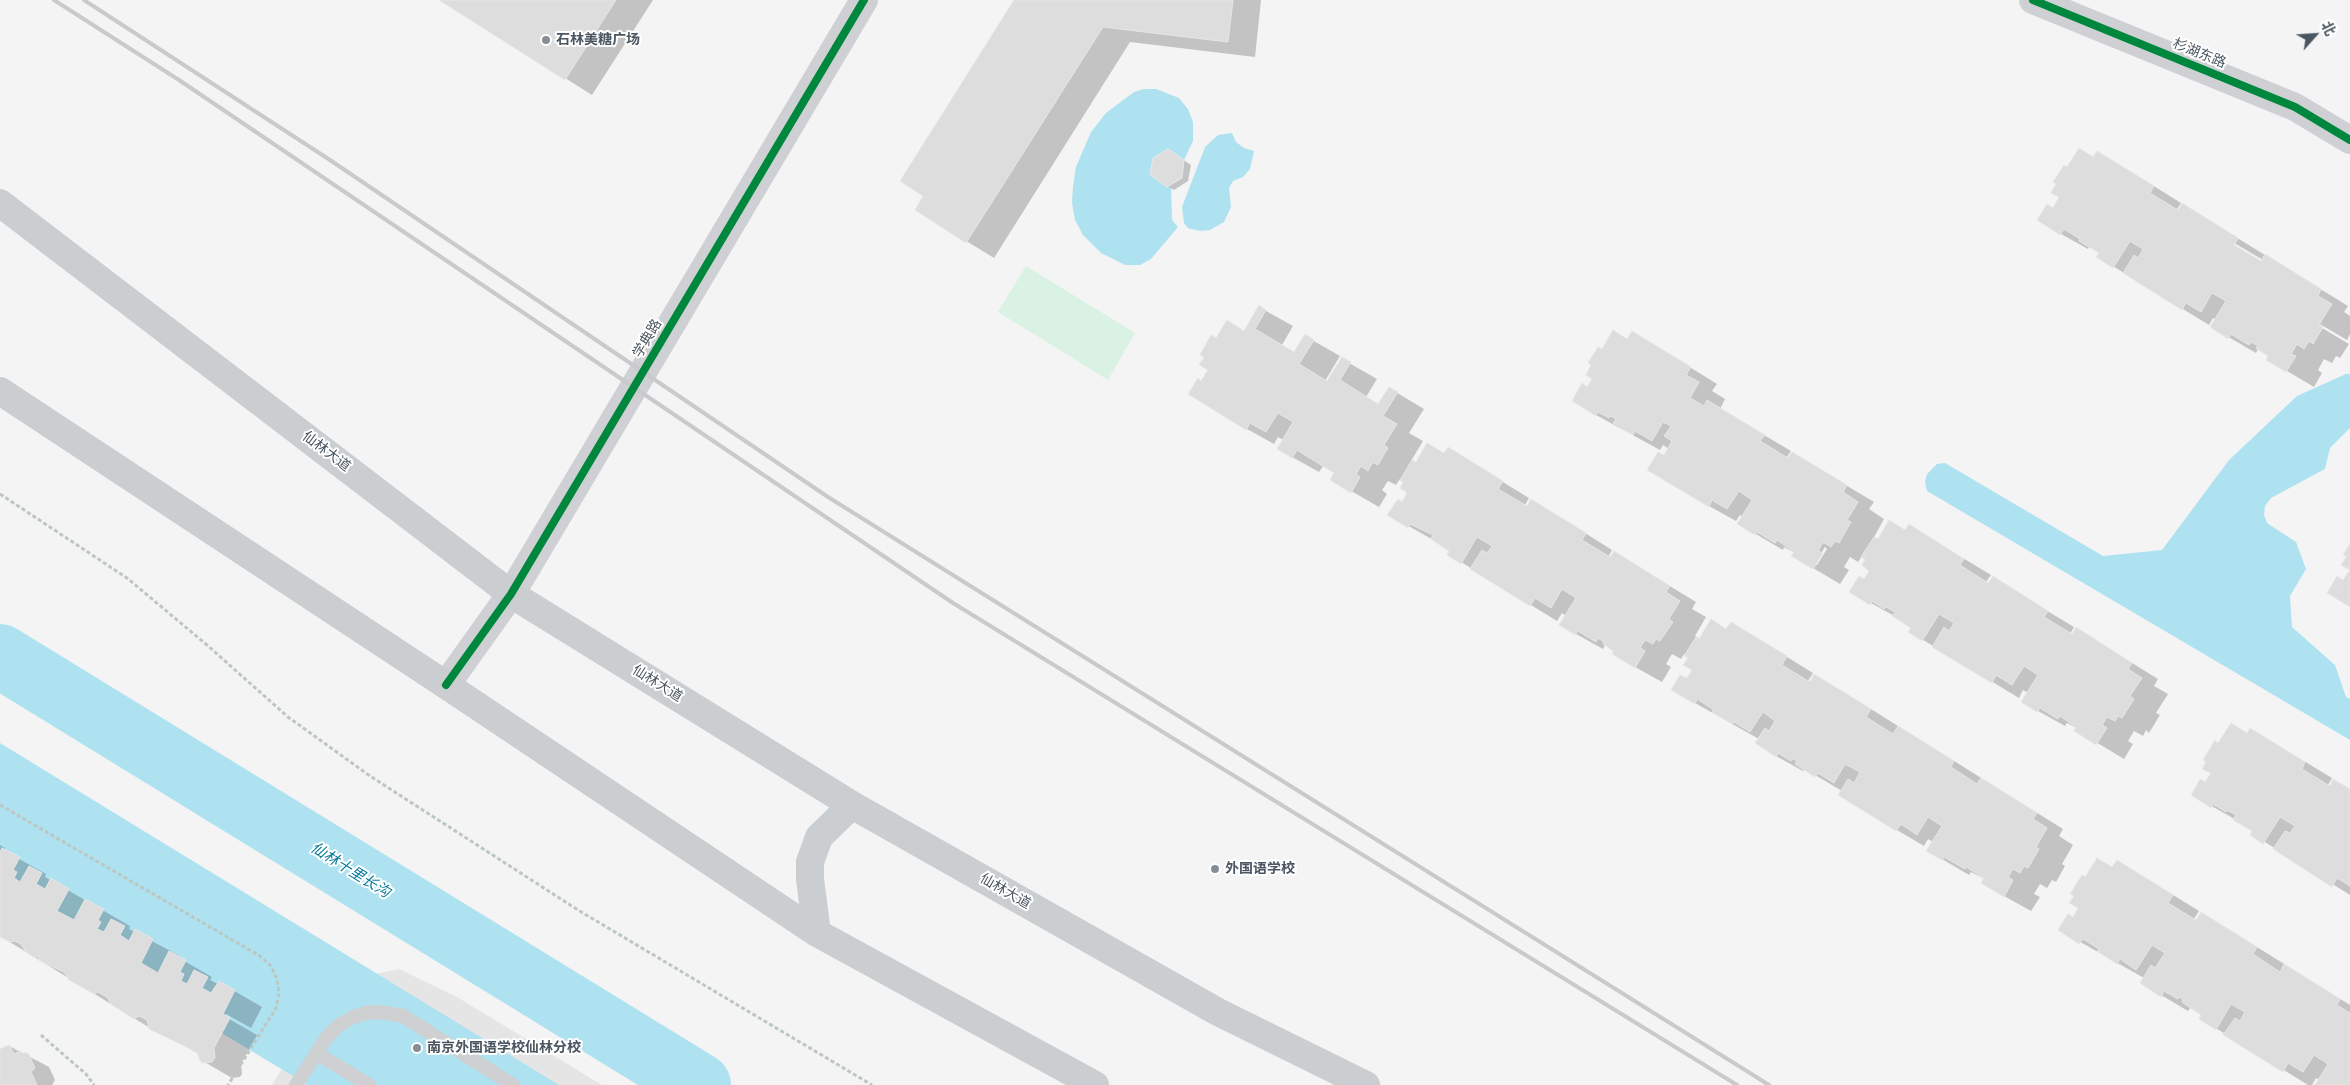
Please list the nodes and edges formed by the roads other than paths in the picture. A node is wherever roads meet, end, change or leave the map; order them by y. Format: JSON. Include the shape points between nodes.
{"nodes":[{"id":1,"x":864,"y":0,"type":"edge"},
{"id":2,"x":2033,"y":0,"type":"edge"},
{"id":3,"x":2350,"y":140,"type":"edge"},
{"id":4,"x":0,"y":202,"type":"edge"},
{"id":5,"x":0,"y":391,"type":"edge"},
{"id":6,"x":511,"y":594,"type":"junction"},
{"id":7,"x":446,"y":685,"type":"junction"},
{"id":8,"x":852,"y":805,"type":"junction"},
{"id":9,"x":817,"y":933,"type":"junction"},
{"id":10,"x":316,"y":1053,"type":"junction"},
{"id":11,"x":296,"y":1085,"type":"edge"},
{"id":12,"x":369,"y":1085,"type":"edge"},
{"id":13,"x":513,"y":1085,"type":"edge"},
{"id":14,"x":1096,"y":1085,"type":"edge"},
{"id":15,"x":1366,"y":1085,"type":"edge"}],
"edges":[{"from":1,"to":6,"type":"street","name":"学典路"},
{"from":2,"to":3,"type":"street","name":"杉湖东路","via":[[2295,107]]},
{"from":4,"to":6,"type":"main road","name":"仙林大道"},
{"from":5,"to":7,"type":"main road"},
{"from":6,"to":7,"type":"street","name":"学典路"},
{"from":6,"to":8,"type":"main road","name":"仙林大道"},
{"from":7,"to":9,"type":"main road"},
{"from":8,"to":9,"type":"main road","via":[[819,837],[810,862]]},
{"from":8,"to":15,"type":"main road","name":"仙林大道","via":[[1218,1012]]},
{"from":9,"to":14,"type":"main road"},
{"from":10,"to":11,"type":"lane"},
{"from":10,"to":12,"type":"lane"},
{"from":10,"to":13,"type":"lane","via":[[339,1025],[370,1012],[386,1012],[403,1016]]}]}
